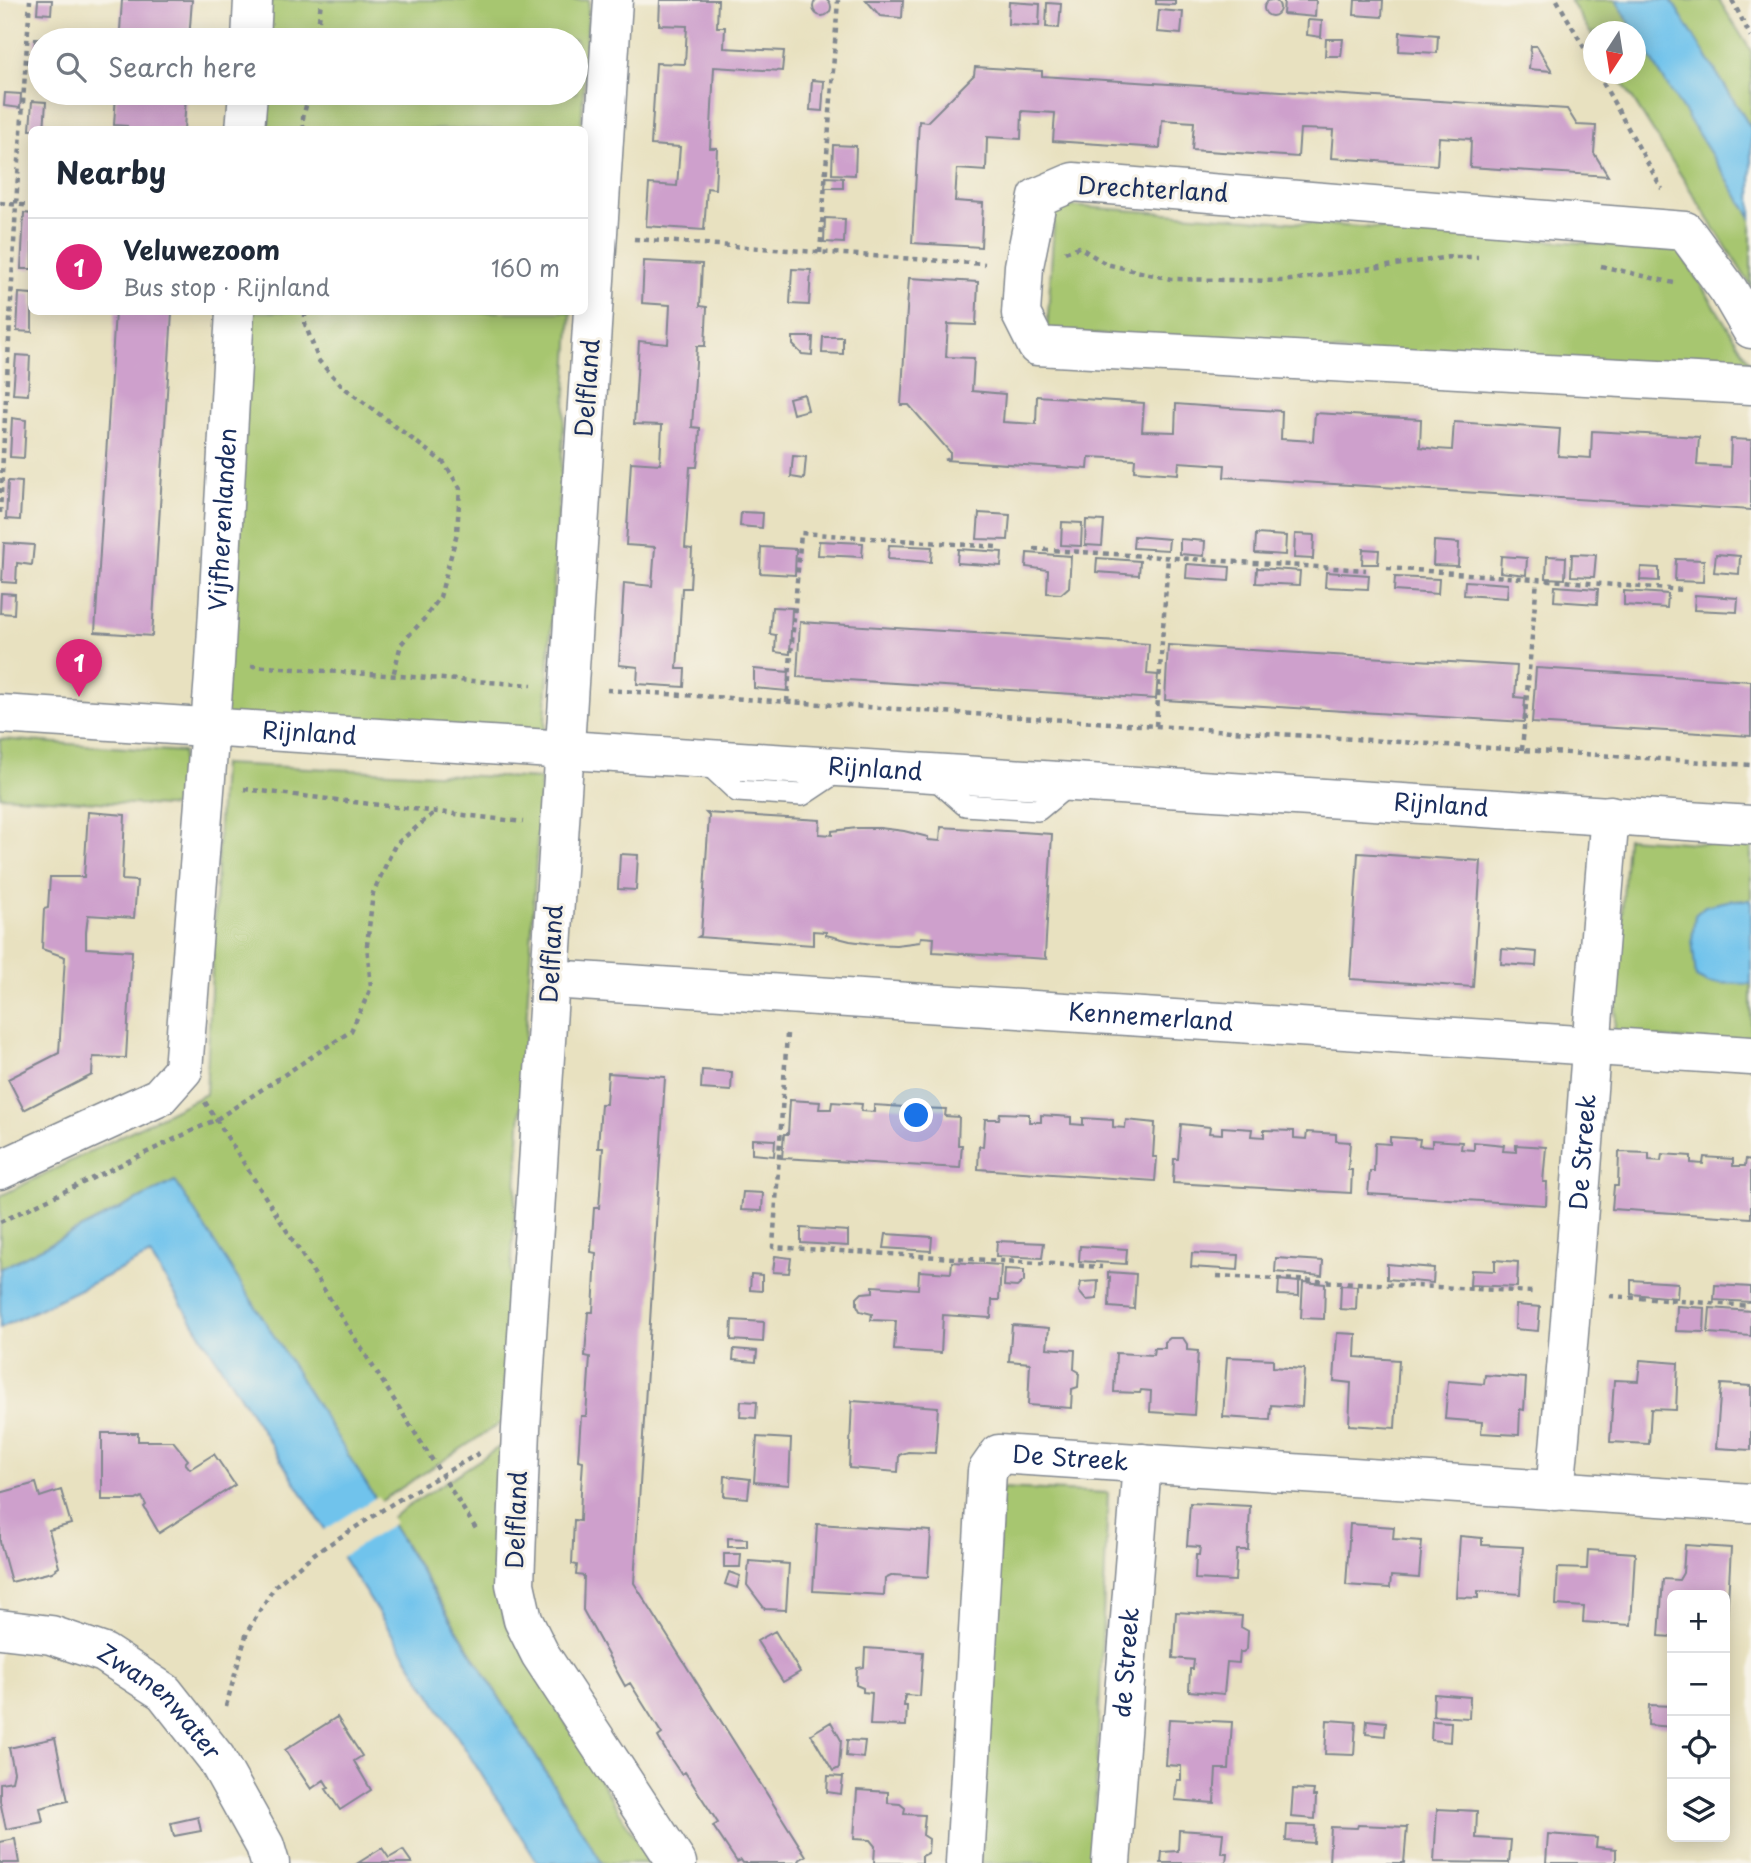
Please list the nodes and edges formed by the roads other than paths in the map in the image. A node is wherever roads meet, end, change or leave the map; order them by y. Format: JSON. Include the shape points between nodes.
{"nodes":[{"id":1,"x":253,"y":0,"type":"edge"},
{"id":2,"x":613,"y":0,"type":"edge"},
{"id":3,"x":252,"y":28,"type":"edge"},
{"id":4,"x":247,"y":105,"type":"edge"},
{"id":5,"x":245,"y":126,"type":"edge"},
{"id":6,"x":235,"y":315,"type":"edge"},
{"id":7,"x":1751,"y":329,"type":"edge"},
{"id":8,"x":1751,"y":385,"type":"edge"},
{"id":9,"x":0,"y":714,"type":"edge"},
{"id":10,"x":209,"y":727,"type":"junction"},
{"id":11,"x":564,"y":749,"type":"junction"},
{"id":12,"x":1610,"y":816,"type":"junction"},
{"id":13,"x":1751,"y":825,"type":"edge"},
{"id":14,"x":550,"y":979,"type":"junction"},
{"id":15,"x":1590,"y":1044,"type":"junction"},
{"id":16,"x":1751,"y":1056,"type":"edge"},
{"id":17,"x":0,"y":1170,"type":"edge"},
{"id":18,"x":1142,"y":1463,"type":"junction"},
{"id":19,"x":1555,"y":1491,"type":"junction"},
{"id":20,"x":1751,"y":1503,"type":"edge"},
{"id":21,"x":0,"y":1629,"type":"edge"},
{"id":22,"x":266,"y":1857,"type":"edge"},
{"id":23,"x":677,"y":1863,"type":"edge"},
{"id":24,"x":965,"y":1863,"type":"edge"},
{"id":25,"x":1111,"y":1863,"type":"edge"}],
"edges":[{"from":1,"to":3,"type":"street"},
{"from":2,"to":11,"type":"street","name":"Delfland"},
{"from":4,"to":5,"type":"street"},
{"from":6,"to":10,"type":"street","name":"Vijfherenlanden"},
{"from":7,"to":8,"type":"street","name":"Drechterland","via":[[1685,231],[1073,182],[1038,197],[1024,266],[1021,314],[1037,346]]},
{"from":9,"to":10,"type":"street","name":"Rijnland"},
{"from":10,"to":11,"type":"street","name":"Rijnland"},
{"from":10,"to":17,"type":"street","name":"Vijfherenlanden","via":[[183,1070],[159,1097]]},
{"from":11,"to":12,"type":"street","name":"Rijnland"},
{"from":11,"to":14,"type":"street","name":"Delfland"},
{"from":12,"to":13,"type":"street","name":"Rijnland"},
{"from":12,"to":15,"type":"street","name":"De Streek"},
{"from":14,"to":15,"type":"street","name":"Kennemerland"},
{"from":14,"to":23,"type":"street","name":"Delfland","via":[[515,1584],[523,1620],[540,1654]]},
{"from":15,"to":16,"type":"street","name":"Kennemerland"},
{"from":15,"to":19,"type":"street","name":"De Streek","via":[[1574,1294]]},
{"from":18,"to":19,"type":"street","name":"De Streek"},
{"from":18,"to":24,"type":"street","name":"De Streek","via":[[999,1454],[987,1471]]},
{"from":18,"to":25,"type":"street","name":"de Streek"},
{"from":19,"to":20,"type":"street","name":"De Streek"},
{"from":21,"to":22,"type":"street","name":"Zwanenwater","via":[[51,1635],[104,1653],[164,1692],[216,1758]]}]}
